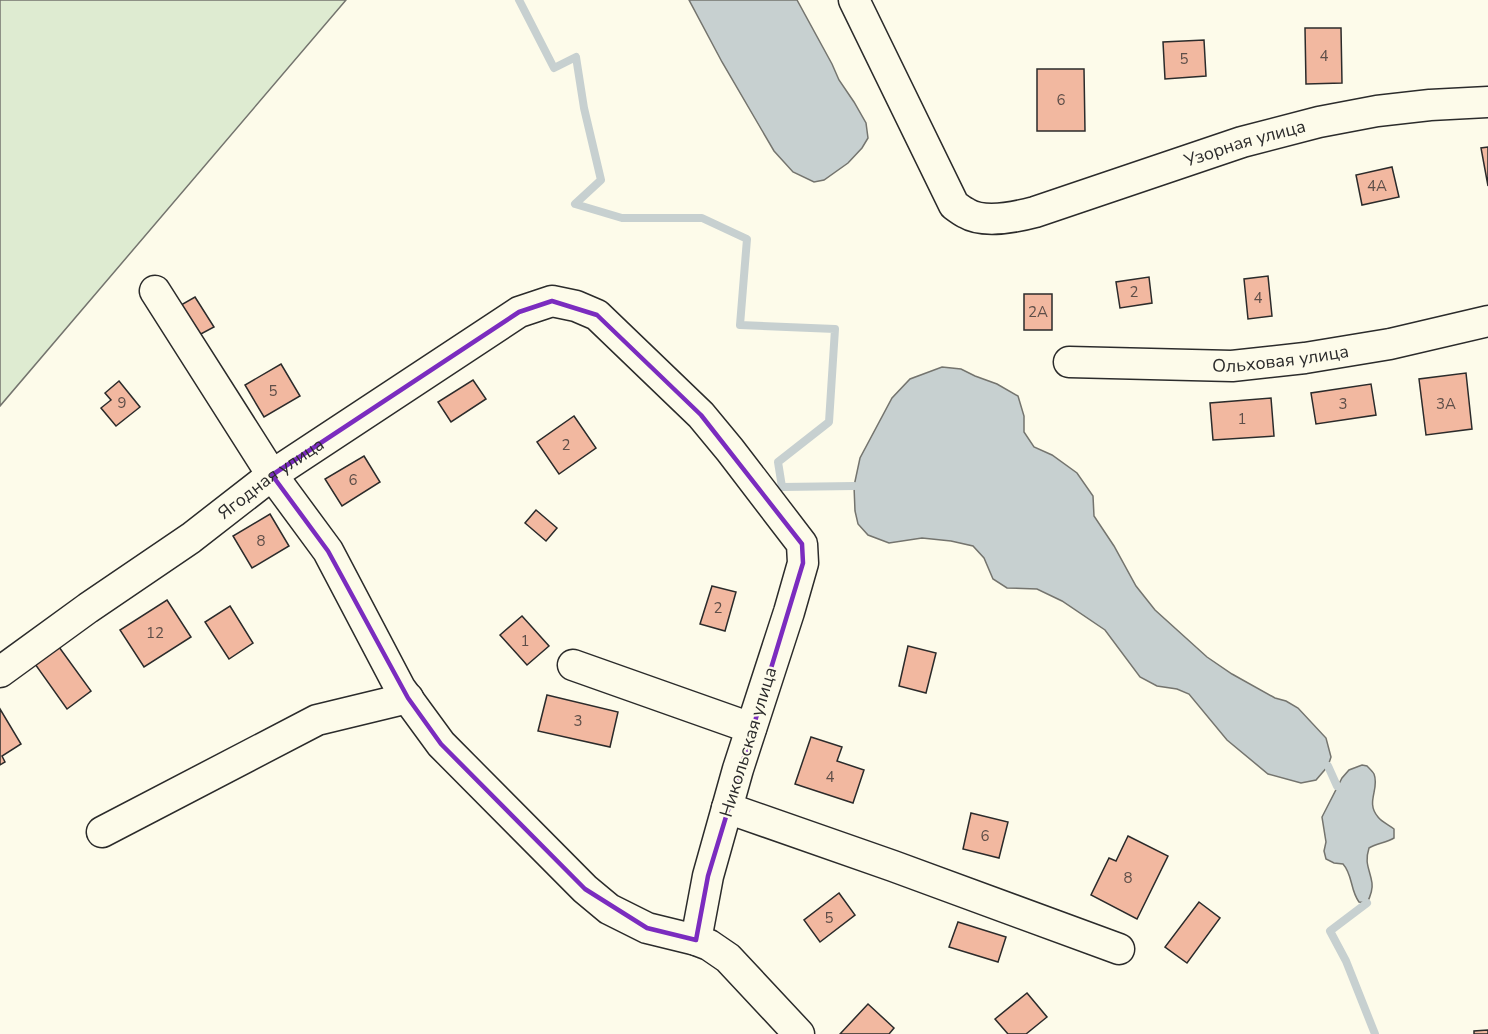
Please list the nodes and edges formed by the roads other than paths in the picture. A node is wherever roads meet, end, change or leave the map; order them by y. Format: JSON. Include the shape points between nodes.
{"nodes":[{"id":1,"x":854,"y":0,"type":"edge"},
{"id":2,"x":1488,"y":102,"type":"edge"},
{"id":3,"x":155,"y":291,"type":"dead end"},
{"id":4,"x":1488,"y":321,"type":"edge"},
{"id":5,"x":1069,"y":362,"type":"dead end"},
{"id":6,"x":272,"y":475,"type":"junction"},
{"id":7,"x":802,"y":544,"type":"joint"},
{"id":8,"x":573,"y":665,"type":"dead end"},
{"id":9,"x":0,"y":672,"type":"edge"},
{"id":10,"x":408,"y":698,"type":"junction"},
{"id":11,"x":751,"y":728,"type":"junction"},
{"id":12,"x":727,"y":808,"type":"junction"},
{"id":13,"x":102,"y":832,"type":"dead end"},
{"id":14,"x":696,"y":940,"type":"junction"},
{"id":15,"x":1119,"y":949,"type":"dead end"},
{"id":16,"x":799,"y":1034,"type":"edge"}],
"edges":[{"from":1,"to":2,"type":"street","name":"Узорная улица","via":[[954,205],[968,215],[986,218],[1010,219],[1035,212],[1242,142],[1319,122],[1377,111]]},
{"from":3,"to":6,"type":"street"},
{"from":4,"to":5,"type":"street","name":"Ольховая улица","via":[[1390,344],[1232,366]]},
{"from":6,"to":7,"type":"street","name":"Ягодная улица","via":[[519,312],[552,301],[597,315],[701,415]]},
{"from":6,"to":9,"type":"street","name":"Ягодная улица"},
{"from":6,"to":10,"type":"street","via":[[328,551]]},
{"from":7,"to":11,"type":"street","name":"Никольская улица","via":[[803,563]]},
{"from":8,"to":11,"type":"street"},
{"from":10,"to":13,"type":"street","via":[[317,720]]},
{"from":10,"to":14,"type":"street","via":[[441,744],[585,890],[609,909],[647,928]]},
{"from":11,"to":12,"type":"street","name":"Никольская улица"},
{"from":12,"to":14,"type":"street","name":"Никольская улица"},
{"from":12,"to":15,"type":"street"},
{"from":14,"to":16,"type":"street","via":[[728,958]]}]}
